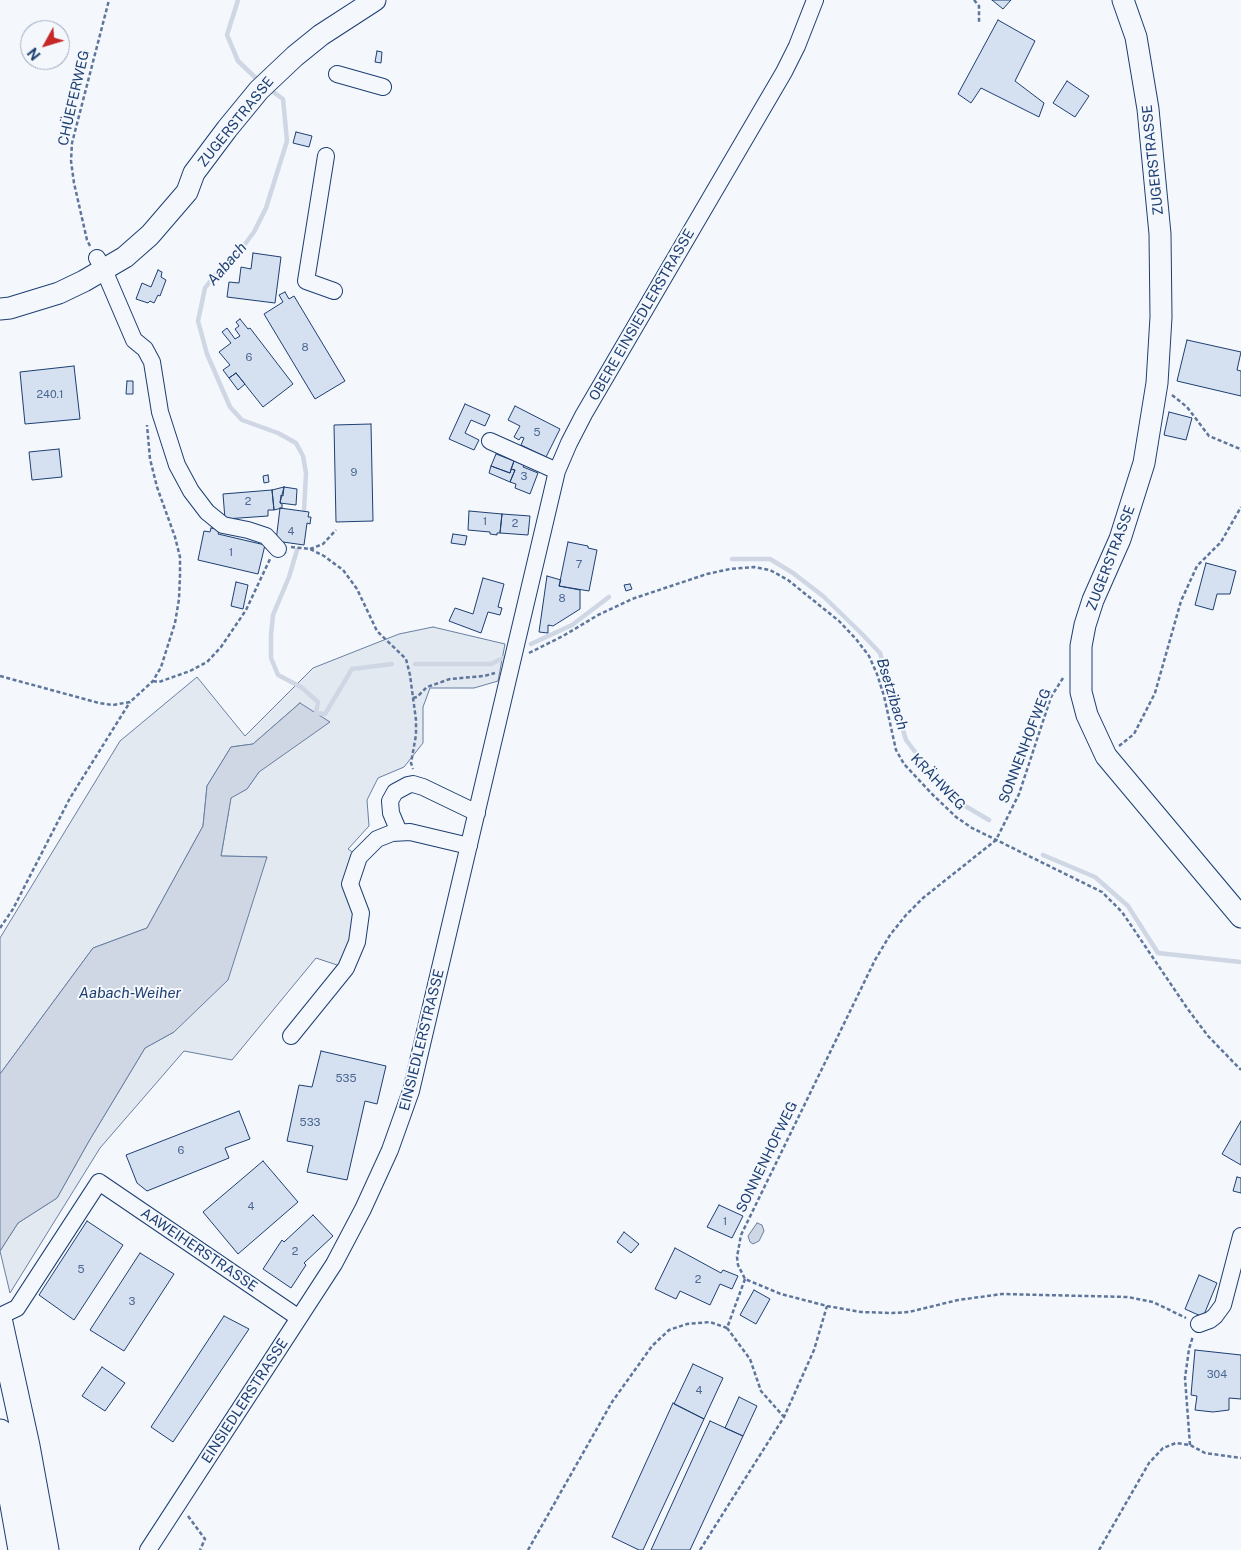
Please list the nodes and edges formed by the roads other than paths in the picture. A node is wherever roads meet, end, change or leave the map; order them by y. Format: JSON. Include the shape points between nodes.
{"nodes":[{"id":1,"x":375,"y":0,"type":"edge"},
{"id":2,"x":815,"y":0,"type":"edge"},
{"id":3,"x":1123,"y":0,"type":"edge"},
{"id":4,"x":337,"y":74,"type":"dead end"},
{"id":5,"x":383,"y":86,"type":"dead end"},
{"id":6,"x":326,"y":156,"type":"dead end"},
{"id":7,"x":101,"y":264,"type":"junction"},
{"id":8,"x":334,"y":291,"type":"dead end"},
{"id":9,"x":0,"y":295,"type":"edge"},
{"id":10,"x":0,"y":309,"type":"edge"},
{"id":11,"x":490,"y":441,"type":"dead end"},
{"id":12,"x":558,"y":471,"type":"junction"},
{"id":13,"x":274,"y":553,"type":"road end"},
{"id":14,"x":515,"y":654,"type":"joint"},
{"id":15,"x":478,"y":813,"type":"junction"},
{"id":16,"x":399,"y":832,"type":"junction"},
{"id":17,"x":469,"y":846,"type":"junction"},
{"id":18,"x":1241,"y":917,"type":"edge"},
{"id":19,"x":291,"y":1036,"type":"dead end"},
{"id":20,"x":1241,"y":1236,"type":"edge"},
{"id":21,"x":0,"y":1316,"type":"edge"},
{"id":22,"x":299,"y":1318,"type":"junction"},
{"id":23,"x":0,"y":1322,"type":"edge"},
{"id":24,"x":1198,"y":1324,"type":"road end"},
{"id":25,"x":0,"y":1432,"type":"edge"},
{"id":26,"x":21,"y":1550,"type":"edge"},
{"id":27,"x":46,"y":1550,"type":"edge"},
{"id":28,"x":148,"y":1550,"type":"edge"}],
"edges":[{"from":1,"to":7,"type":"main road","name":"ZUGERSTRASSE","via":[[321,35],[266,83],[194,173],[187,192],[167,217],[125,257]]},
{"from":2,"to":12,"type":"street","name":"OBERE EINSIEDLERSTRASSE","via":[[784,72],[584,414]]},
{"from":3,"to":18,"type":"main road","name":"ZUGERSTRASSE","via":[[1141,60],[1157,196],[1162,275],[1157,383],[1144,463],[1120,539],[1085,625],[1081,646],[1082,692],[1087,715],[1106,756]]},
{"from":4,"to":5,"type":"street"},
{"from":6,"to":8,"type":"street","via":[[306,281]]},
{"from":7,"to":9,"type":"main road","name":"ZUGERSTRASSE","via":[[48,283]]},
{"from":7,"to":10,"type":"main road","name":"ZUGERSTRASSE","via":[[59,293]]},
{"from":7,"to":13,"type":"street","via":[[134,340],[145,349],[152,362],[160,412],[177,465],[191,491],[207,512],[223,525],[266,536]]},
{"from":11,"to":12,"type":"street"},
{"from":12,"to":14,"type":"street","name":"OBERE EINSIEDLERSTRASSE"},
{"from":14,"to":15,"type":"street","name":"EINSIEDLERSTRASSE"},
{"from":15,"to":16,"type":"street","via":[[415,784],[395,792],[390,801]]},
{"from":15,"to":17,"type":"street","name":"EINSIEDLERSTRASSE"},
{"from":16,"to":17,"type":"street"},
{"from":16,"to":19,"type":"street","via":[[377,839],[359,857],[350,884],[361,913],[357,942],[346,968]]},
{"from":17,"to":22,"type":"street","name":"EINSIEDLERSTRASSE","via":[[411,1091],[390,1150],[338,1256]]},
{"from":20,"to":24,"type":"street","via":[[1223,1305],[1210,1320]]},
{"from":21,"to":22,"type":"street","name":"AAWEIHERSTRASSE","via":[[17,1308],[99,1182]]},
{"from":22,"to":28,"type":"street","name":"EINSIEDLERSTRASSE"},
{"from":23,"to":27,"type":"highway","via":[[35,1482]]},
{"from":25,"to":26,"type":"highway"}]}
